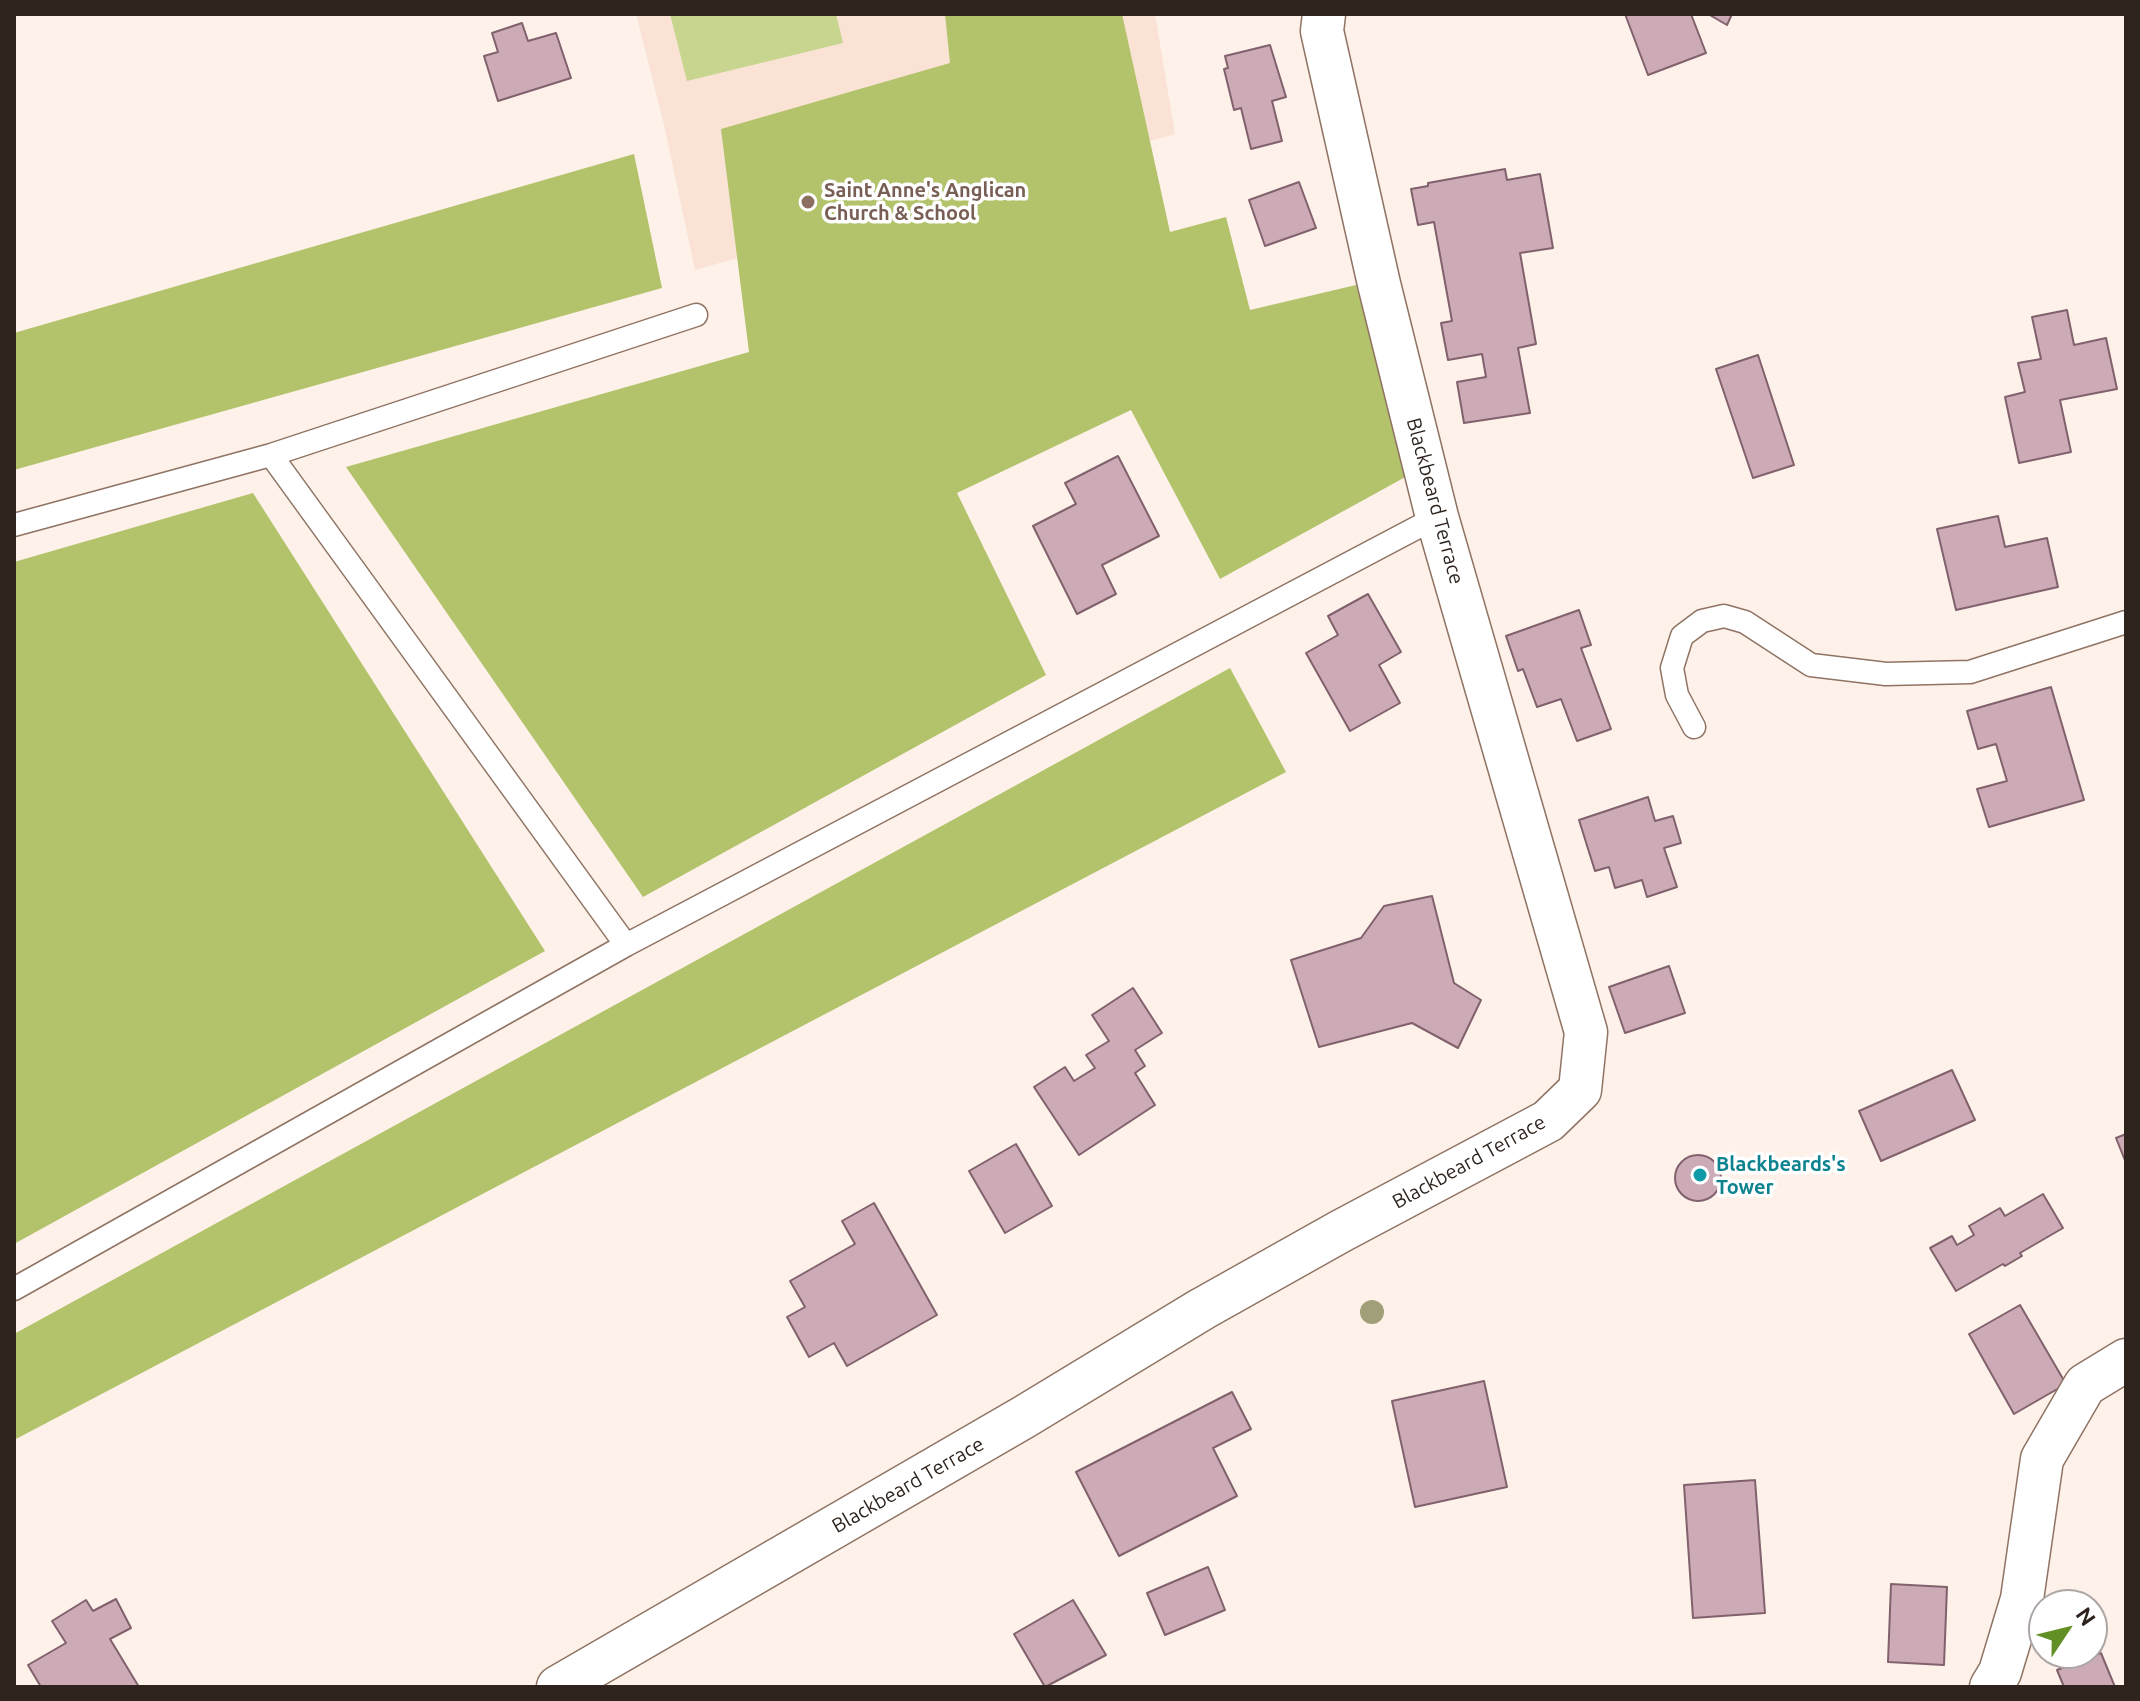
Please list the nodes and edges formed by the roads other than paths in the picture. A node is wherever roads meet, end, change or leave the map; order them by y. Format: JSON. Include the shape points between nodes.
{"nodes":[{"id":1,"x":1324,"y":14,"type":"edge"},
{"id":2,"x":696,"y":315,"type":"dead end"},
{"id":3,"x":271,"y":455,"type":"junction"},
{"id":4,"x":1437,"y":517,"type":"junction"},
{"id":5,"x":14,"y":525,"type":"edge"},
{"id":6,"x":2126,"y":622,"type":"edge"},
{"id":7,"x":1694,"y":727,"type":"dead end"},
{"id":8,"x":626,"y":945,"type":"junction"},
{"id":9,"x":14,"y":1289,"type":"edge"},
{"id":10,"x":2126,"y":1360,"type":"edge"},
{"id":11,"x":558,"y":1687,"type":"edge"},
{"id":12,"x":1991,"y":1687,"type":"edge"}],
"edges":[{"from":1,"to":4,"type":"street","name":"Blackbeard Terrace","via":[[1322,31],[1372,255]]},
{"from":2,"to":3,"type":"lane"},
{"from":3,"to":5,"type":"lane"},
{"from":3,"to":8,"type":"lane"},
{"from":4,"to":8,"type":"lane"},
{"from":4,"to":11,"type":"street","name":"Blackbeard Terrace","via":[[1586,1032],[1580,1090],[1548,1121],[1202,1309]]},
{"from":6,"to":7,"type":"lane","via":[[1970,672],[1886,674],[1811,665],[1745,622],[1724,616],[1702,621],[1682,636],[1672,668],[1677,695]]},
{"from":8,"to":9,"type":"lane"},
{"from":10,"to":12,"type":"street","via":[[2085,1385],[2042,1459],[2022,1599]]}]}
